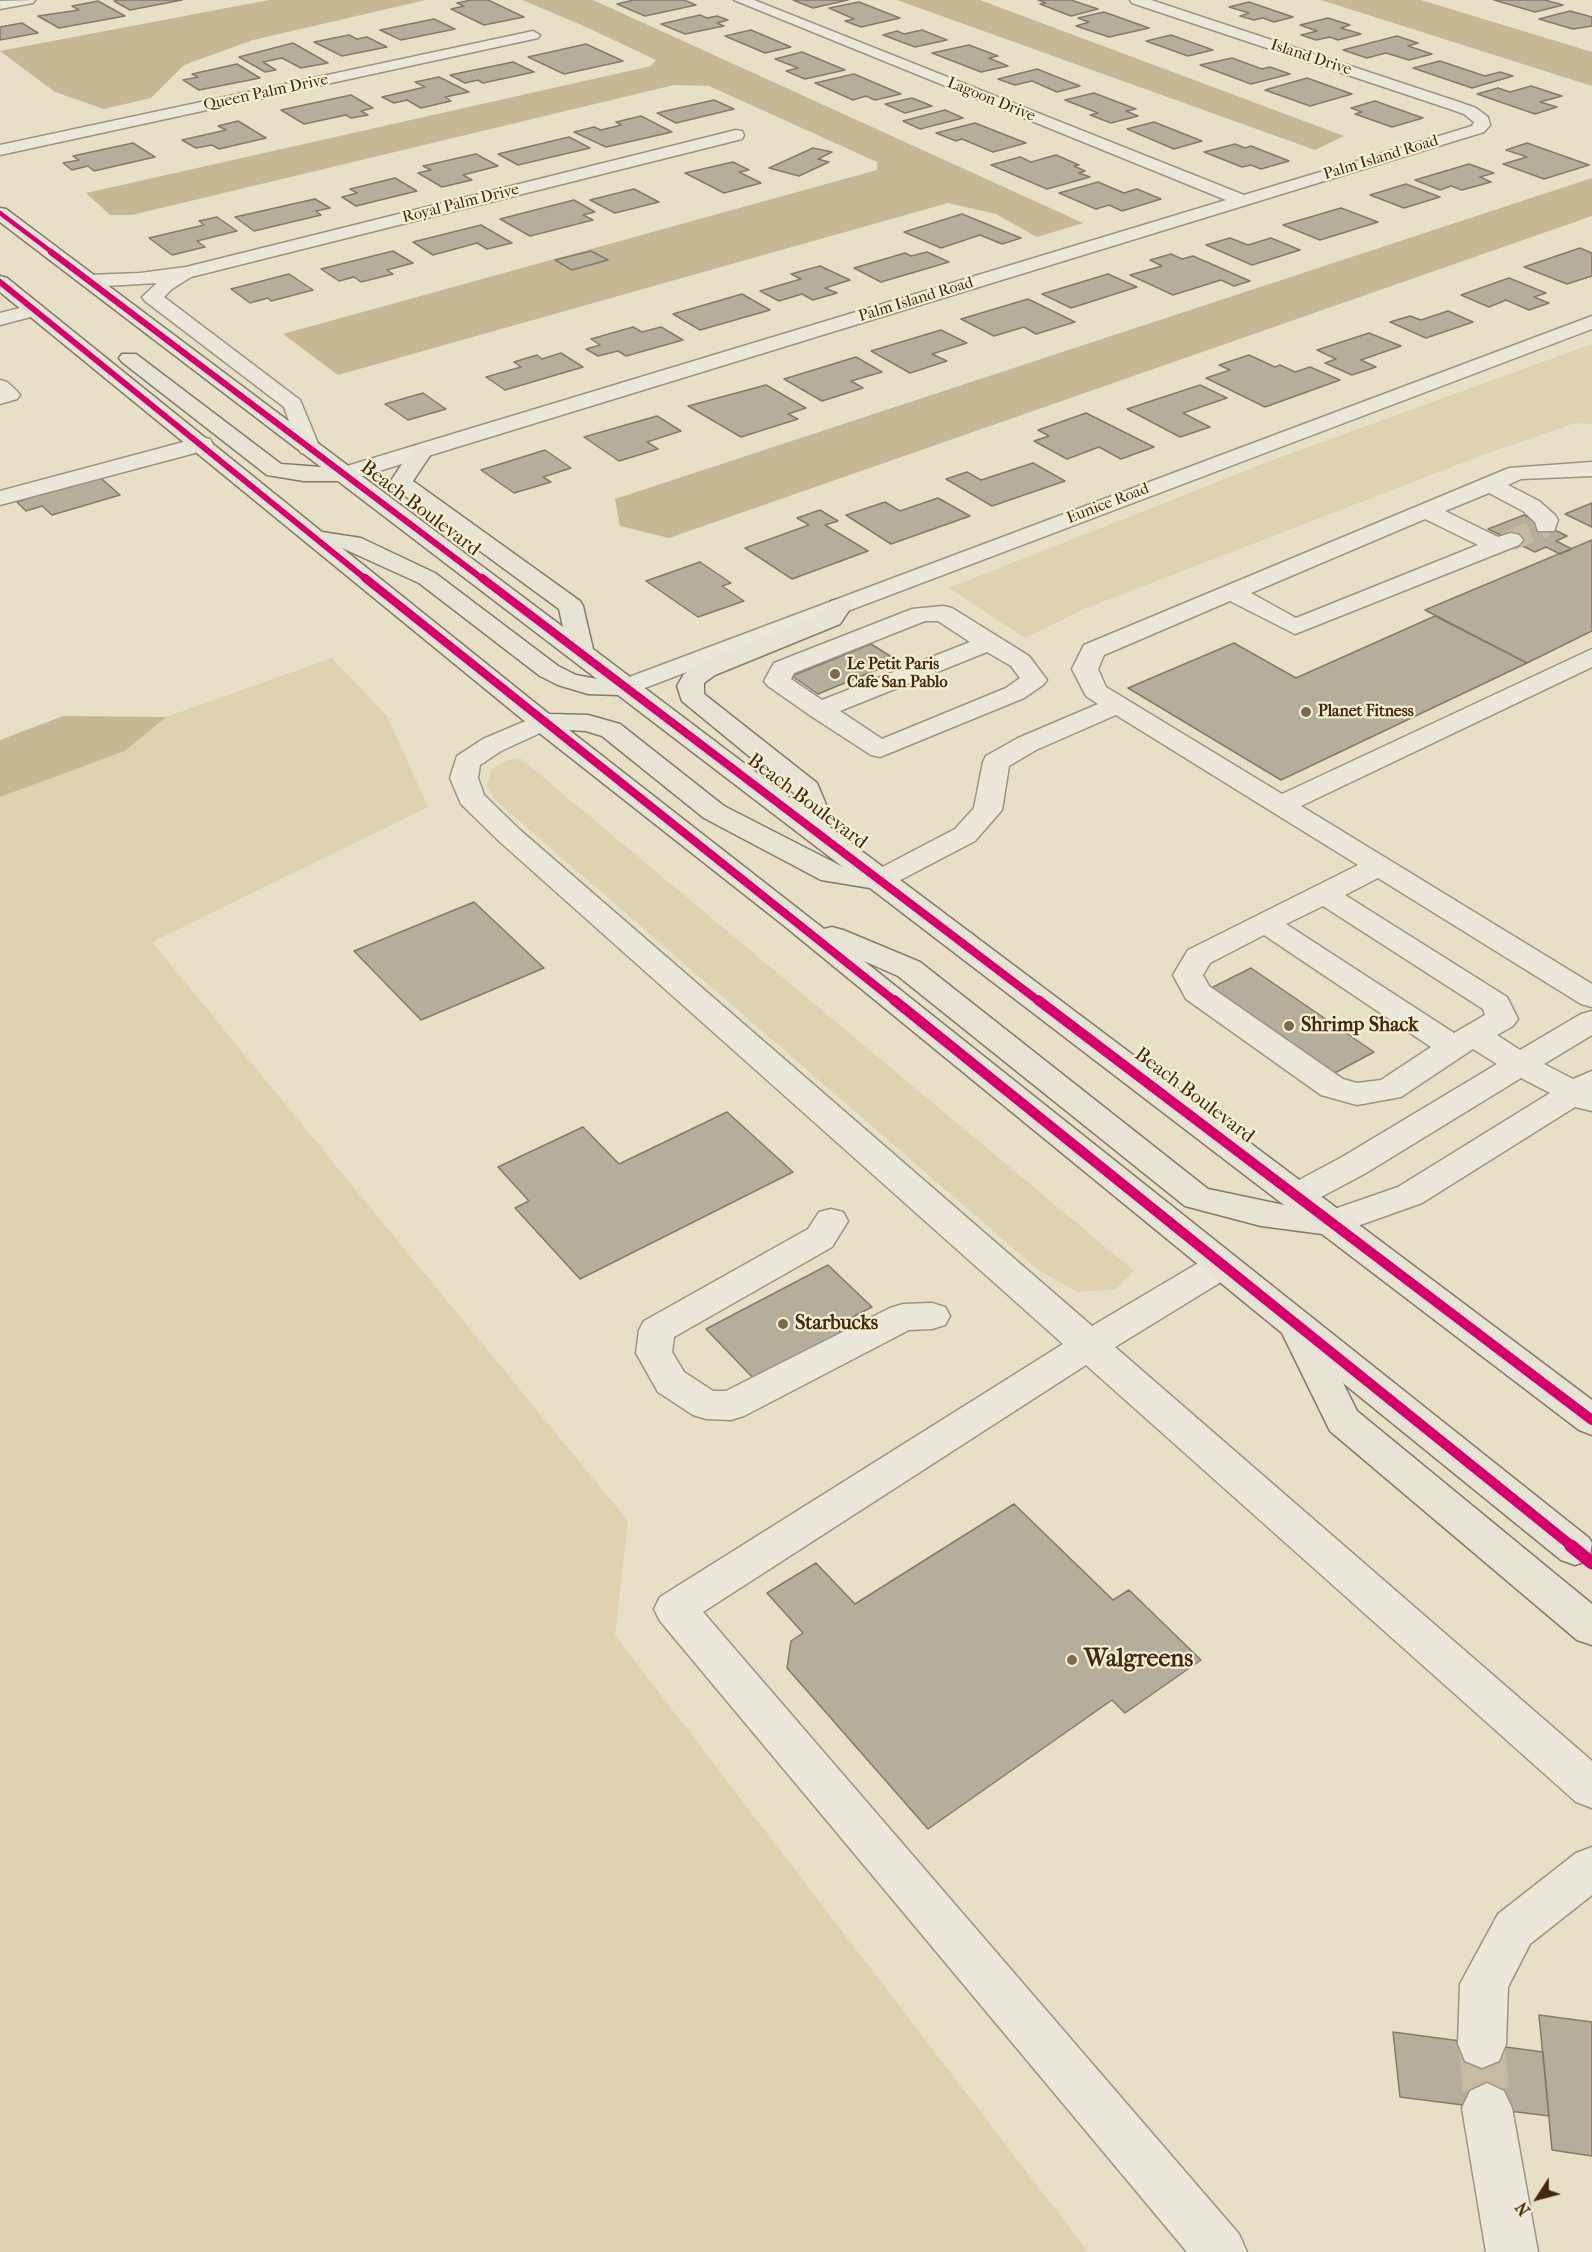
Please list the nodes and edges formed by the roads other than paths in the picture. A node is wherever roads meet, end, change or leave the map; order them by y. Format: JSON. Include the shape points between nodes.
{"nodes":[{"id":1,"x":28,"y":0,"type":"edge"},
{"id":2,"x":741,"y":0,"type":"edge"},
{"id":3,"x":1137,"y":0,"type":"edge"},
{"id":4,"x":0,"y":5,"type":"edge"},
{"id":5,"x":532,"y":35,"type":"dead end"},
{"id":6,"x":1482,"y":120,"type":"joint"},
{"id":7,"x":736,"y":135,"type":"dead end"},
{"id":8,"x":0,"y":150,"type":"edge"},
{"id":9,"x":1242,"y":200,"type":"junction"},
{"id":10,"x":0,"y":213,"type":"edge"},
{"id":11,"x":21,"y":254,"type":"dead end"},
{"id":12,"x":186,"y":273,"type":"junction"},
{"id":13,"x":81,"y":275,"type":"junction"},
{"id":14,"x":0,"y":282,"type":"edge"},
{"id":15,"x":35,"y":310,"type":"junction"},
{"id":16,"x":0,"y":319,"type":"edge"},
{"id":17,"x":1592,"y":322,"type":"edge"},
{"id":18,"x":78,"y":345,"type":"junction"},
{"id":19,"x":0,"y":386,"type":"edge"},
{"id":20,"x":0,"y":398,"type":"edge"},
{"id":21,"x":202,"y":444,"type":"junction"},
{"id":22,"x":309,"y":448,"type":"junction"},
{"id":23,"x":422,"y":451,"type":"junction"},
{"id":24,"x":1592,"y":469,"type":"edge"},
{"id":25,"x":345,"y":474,"type":"junction"},
{"id":26,"x":1490,"y":484,"type":"junction"},
{"id":27,"x":0,"y":498,"type":"edge"},
{"id":28,"x":1426,"y":511,"type":"junction"},
{"id":29,"x":1546,"y":526,"type":"dead end"},
{"id":30,"x":314,"y":535,"type":"junction"},
{"id":31,"x":1231,"y":592,"type":"junction"},
{"id":32,"x":840,"y":606,"type":"junction"},
{"id":33,"x":989,"y":643,"type":"junction"},
{"id":34,"x":581,"y":654,"type":"junction"},
{"id":35,"x":1592,"y":657,"type":"edge"},
{"id":36,"x":625,"y":687,"type":"junction"},
{"id":37,"x":988,"y":704,"type":"junction"},
{"id":38,"x":1118,"y":705,"type":"junction"},
{"id":39,"x":820,"y":710,"type":"junction"},
{"id":40,"x":542,"y":722,"type":"junction"},
{"id":41,"x":1039,"y":739,"type":"junction"},
{"id":42,"x":1281,"y":805,"type":"junction"},
{"id":43,"x":808,"y":826,"type":"junction"},
{"id":44,"x":1379,"y":866,"type":"junction"},
{"id":45,"x":879,"y":880,"type":"junction"},
{"id":46,"x":1324,"y":894,"type":"junction"},
{"id":47,"x":792,"y":918,"type":"junction"},
{"id":48,"x":1265,"y":923,"type":"junction"},
{"id":49,"x":1592,"y":997,"type":"edge"},
{"id":50,"x":1592,"y":1021,"type":"edge"},
{"id":51,"x":1464,"y":1041,"type":"junction"},
{"id":52,"x":1519,"y":1065,"type":"junction"},
{"id":53,"x":1587,"y":1092,"type":"edge"},
{"id":54,"x":1296,"y":1196,"type":"junction"},
{"id":55,"x":831,"y":1221,"type":"dead end"},
{"id":56,"x":1332,"y":1223,"type":"junction"},
{"id":57,"x":1222,"y":1265,"type":"junction"},
{"id":58,"x":932,"y":1316,"type":"dead end"},
{"id":59,"x":1297,"y":1325,"type":"junction"},
{"id":60,"x":1089,"y":1346,"type":"junction"},
{"id":61,"x":1592,"y":1420,"type":"edge"},
{"id":62,"x":1575,"y":1549,"type":"dead end"},
{"id":63,"x":1592,"y":1628,"type":"edge"},
{"id":64,"x":1592,"y":1788,"type":"edge"},
{"id":65,"x":1592,"y":1868,"type":"edge"},
{"id":66,"x":1482,"y":2044,"type":"tunnel mouth"},
{"id":67,"x":1487,"y":2108,"type":"tunnel mouth"},
{"id":68,"x":1221,"y":2252,"type":"edge"},
{"id":69,"x":1512,"y":2252,"type":"edge"}],
"edges":[{"from":1,"to":4,"type":"street"},
{"from":2,"to":9,"type":"street","name":"Lagoon Drive"},
{"from":3,"to":6,"type":"street","name":"Island Drive","via":[[1453,105]]},
{"from":5,"to":8,"type":"street","name":"Queen Palm Drive"},
{"from":6,"to":9,"type":"street","name":"Palm Island Road","via":[[1478,129]]},
{"from":7,"to":12,"type":"street","name":"Royal Palm Drive"},
{"from":9,"to":23,"type":"street","name":"Palm Island Road"},
{"from":10,"to":13,"type":"highway","name":"Beach Boulevard"},
{"from":11,"to":13,"type":"highway"},
{"from":12,"to":13,"type":"street","name":"Royal Palm Drive","via":[[140,279]]},
{"from":12,"to":22,"type":"street","name":"Royal Palm Drive","via":[[152,297],[293,404]]},
{"from":13,"to":22,"type":"highway","name":"Beach Boulevard"},
{"from":14,"to":15,"type":"highway"},
{"from":15,"to":16,"type":"street"},
{"from":15,"to":18,"type":"highway"},
{"from":17,"to":32,"type":"street","name":"Eunice Road"},
{"from":18,"to":21,"type":"highway"},
{"from":18,"to":25,"type":"highway","via":[[131,358],[275,470]]},
{"from":19,"to":20,"type":"street","via":[[10,395]]},
{"from":21,"to":27,"type":"street"},
{"from":21,"to":30,"type":"highway"},
{"from":22,"to":25,"type":"highway","name":"Beach Boulevard"},
{"from":23,"to":25,"type":"street","name":"Palm Island Road"},
{"from":23,"to":34,"type":"highway","via":[[401,482],[571,606]]},
{"from":24,"to":26,"type":"street","via":[[1517,473]]},
{"from":25,"to":34,"type":"highway","name":"Beach Boulevard"},
{"from":26,"to":28,"type":"street"},
{"from":26,"to":29,"type":"street","via":[[1531,506],[1547,520]]},
{"from":28,"to":31,"type":"street"},
{"from":28,"to":31,"type":"street","via":[[1503,542],[1295,627]]},
{"from":30,"to":36,"type":"highway","via":[[353,543],[427,578],[549,671],[567,680],[588,686]]},
{"from":30,"to":40,"type":"highway"},
{"from":31,"to":38,"type":"street","via":[[1093,650],[1085,669],[1095,691]]},
{"from":32,"to":36,"type":"street","name":"Eunice Road"},
{"from":32,"to":43,"type":"highway","via":[[831,619],[706,670],[690,686],[692,696],[707,710],[807,789],[813,807]]},
{"from":33,"to":37,"type":"street","via":[[1020,661],[1034,680],[1016,693]]},
{"from":33,"to":39,"type":"street"},
{"from":33,"to":39,"type":"street","via":[[943,613],[921,614],[783,668],[777,681]]},
{"from":34,"to":36,"type":"highway","name":"Beach Boulevard"},
{"from":35,"to":42,"type":"street"},
{"from":36,"to":43,"type":"highway","name":"Beach Boulevard"},
{"from":37,"to":39,"type":"street","via":[[880,749]]},
{"from":37,"to":41,"type":"street"},
{"from":38,"to":41,"type":"street"},
{"from":38,"to":42,"type":"street"},
{"from":40,"to":45,"type":"highway","via":[[588,723],[611,730],[714,812],[831,874]]},
{"from":40,"to":47,"type":"highway"},
{"from":40,"to":60,"type":"street","via":[[492,745],[467,762],[464,778],[471,798]]},
{"from":41,"to":45,"type":"street","via":[[996,762],[988,810],[965,835]]},
{"from":42,"to":44,"type":"street"},
{"from":43,"to":45,"type":"highway","name":"Beach Boulevard"},
{"from":44,"to":46,"type":"street"},
{"from":44,"to":49,"type":"street"},
{"from":45,"to":54,"type":"highway","name":"Beach Boulevard"},
{"from":46,"to":48,"type":"street"},
{"from":46,"to":51,"type":"street","via":[[1496,1004],[1502,1019]]},
{"from":47,"to":56,"type":"highway","via":[[909,969],[1197,1198],[1261,1214]]},
{"from":47,"to":57,"type":"highway"},
{"from":48,"to":51,"type":"street"},
{"from":48,"to":51,"type":"street","via":[[1200,957],[1188,975],[1197,992],[1332,1087],[1358,1094],[1390,1089]]},
{"from":50,"to":52,"type":"street"},
{"from":51,"to":52,"type":"street"},
{"from":52,"to":53,"type":"street"},
{"from":52,"to":54,"type":"street"},
{"from":53,"to":56,"type":"street","via":[[1410,1195]]},
{"from":54,"to":56,"type":"highway","name":"Beach Boulevard"},
{"from":55,"to":58,"type":"street","via":[[820,1238],[657,1330],[654,1353],[671,1382],[706,1405],[731,1406],[903,1317]]},
{"from":56,"to":61,"type":"highway","name":"Beach Boulevard"},
{"from":57,"to":59,"type":"highway"},
{"from":57,"to":60,"type":"street"},
{"from":59,"to":62,"type":"highway"},
{"from":59,"to":63,"type":"highway","via":[[1342,1421]]},
{"from":60,"to":64,"type":"street"},
{"from":60,"to":68,"type":"street","via":[[675,1609]]},
{"from":65,"to":66,"type":"street","via":[[1514,1929],[1484,1984]]},
{"from":67,"to":69,"type":"street"}]}
